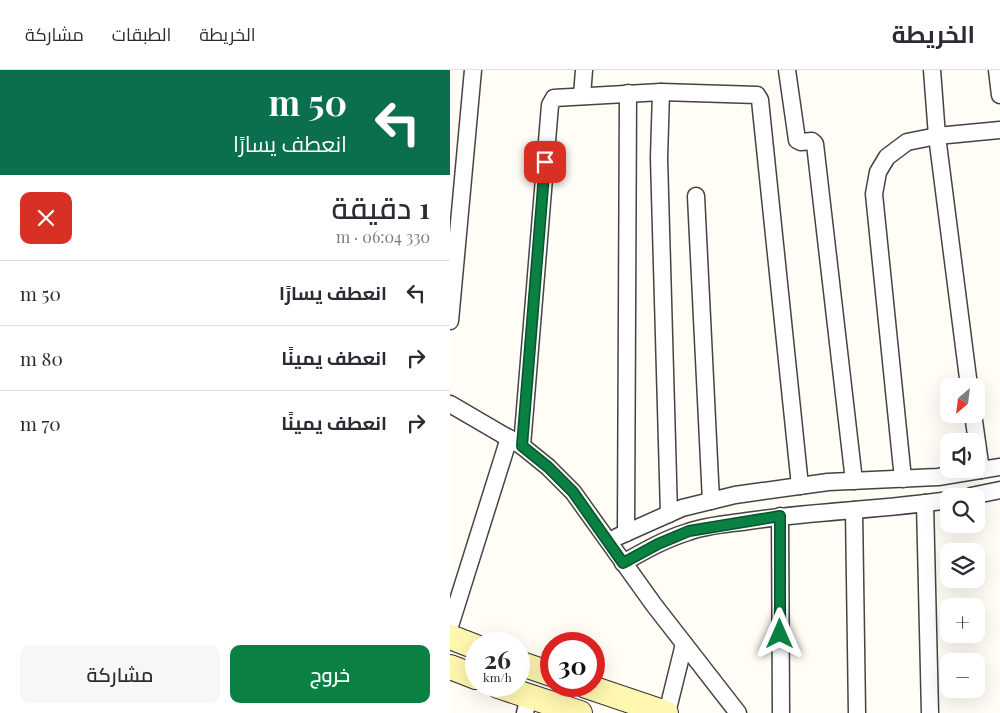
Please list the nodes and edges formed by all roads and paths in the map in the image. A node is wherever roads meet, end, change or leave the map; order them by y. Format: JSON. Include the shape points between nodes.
{"nodes":[{"id":1,"x":473,"y":70,"type":"edge"},
{"id":2,"x":584,"y":70,"type":"edge"},
{"id":3,"x":787,"y":70,"type":"edge"},
{"id":4,"x":932,"y":70,"type":"edge"},
{"id":5,"x":997,"y":70,"type":"edge"},
{"id":6,"x":661,"y":92,"type":"junction"},
{"id":7,"x":628,"y":93,"type":"junction"},
{"id":8,"x":582,"y":96,"type":"junction"},
{"id":9,"x":1000,"y":96,"type":"edge"},
{"id":10,"x":1000,"y":130,"type":"edge"},
{"id":11,"x":937,"y":136,"type":"junction"},
{"id":12,"x":696,"y":196,"type":"dead end"},
{"id":13,"x":450,"y":321,"type":"edge"},
{"id":14,"x":968,"y":378,"type":"edge"},
{"id":15,"x":450,"y":404,"type":"edge"},
{"id":16,"x":516,"y":442,"type":"junction"},
{"id":17,"x":1000,"y":467,"type":"edge"},
{"id":18,"x":985,"y":469,"type":"edge"},
{"id":19,"x":940,"y":477,"type":"edge"},
{"id":20,"x":903,"y":479,"type":"junction"},
{"id":21,"x":854,"y":481,"type":"junction"},
{"id":22,"x":800,"y":486,"type":"junction"},
{"id":23,"x":1000,"y":490,"type":"edge"},
{"id":24,"x":985,"y":493,"type":"edge"},
{"id":25,"x":711,"y":501,"type":"junction"},
{"id":26,"x":940,"y":501,"type":"edge"},
{"id":27,"x":924,"y":503,"type":"junction"},
{"id":28,"x":854,"y":510,"type":"junction"},
{"id":29,"x":669,"y":514,"type":"junction"},
{"id":30,"x":780,"y":516,"type":"junction"},
{"id":31,"x":626,"y":534,"type":"junction"},
{"id":32,"x":609,"y":541,"type":"junction"},
{"id":33,"x":623,"y":563,"type":"junction"},
{"id":34,"x":450,"y":626,"type":"edge"},
{"id":35,"x":450,"y":637,"type":"edge"},
{"id":36,"x":465,"y":643,"type":"edge"},
{"id":37,"x":684,"y":644,"type":"junction"},
{"id":38,"x":450,"y":667,"type":"edge"},
{"id":39,"x":465,"y":673,"type":"edge"},
{"id":40,"x":605,"y":692,"type":"edge"},
{"id":41,"x":515,"y":697,"type":"edge"},
{"id":42,"x":527,"y":705,"type":"edge"},
{"id":43,"x":576,"y":712,"type":"edge"},
{"id":44,"x":666,"y":713,"type":"edge"},
{"id":45,"x":738,"y":713,"type":"edge"},
{"id":46,"x":781,"y":713,"type":"edge"},
{"id":47,"x":857,"y":713,"type":"edge"},
{"id":48,"x":930,"y":713,"type":"edge"}],
"edges":[{"from":1,"to":13,"type":"street"},
{"from":2,"to":8,"type":"street"},
{"from":3,"to":21,"type":"street","via":[[797,140],[815,144]]},
{"from":4,"to":11,"type":"street"},
{"from":5,"to":9,"type":"street"},
{"from":6,"to":7,"type":"street"},
{"from":6,"to":22,"type":"street","via":[[757,95],[759,98]]},
{"from":6,"to":29,"type":"street","via":[[659,158]]},
{"from":7,"to":8,"type":"street"},
{"from":7,"to":31,"type":"street"},
{"from":8,"to":16,"type":"street","via":[[554,98],[550,105]]},
{"from":10,"to":11,"type":"street"},
{"from":11,"to":14,"type":"street"},
{"from":11,"to":20,"type":"street","via":[[907,142],[887,157],[878,172],[874,194]]},
{"from":12,"to":25,"type":"street"},
{"from":15,"to":16,"type":"street"},
{"from":16,"to":32,"type":"street","via":[[573,492]]},
{"from":16,"to":34,"type":"street"},
{"from":17,"to":18,"type":"street"},
{"from":19,"to":20,"type":"street"},
{"from":20,"to":21,"type":"street"},
{"from":21,"to":22,"type":"street"},
{"from":22,"to":25,"type":"street"},
{"from":23,"to":24,"type":"street"},
{"from":25,"to":29,"type":"street"},
{"from":26,"to":27,"type":"street"},
{"from":27,"to":28,"type":"street"},
{"from":27,"to":48,"type":"street"},
{"from":28,"to":30,"type":"street"},
{"from":28,"to":47,"type":"street"},
{"from":29,"to":31,"type":"street"},
{"from":30,"to":33,"type":"street","via":[[689,531]]},
{"from":30,"to":46,"type":"street"},
{"from":31,"to":32,"type":"street"},
{"from":32,"to":33,"type":"street"},
{"from":33,"to":37,"type":"street"},
{"from":35,"to":36,"type":"main road"},
{"from":37,"to":44,"type":"street"},
{"from":37,"to":45,"type":"street"},
{"from":38,"to":39,"type":"main road"},
{"from":40,"to":44,"type":"main road"},
{"from":41,"to":42,"type":"main road"},
{"from":42,"to":43,"type":"main road"}]}
